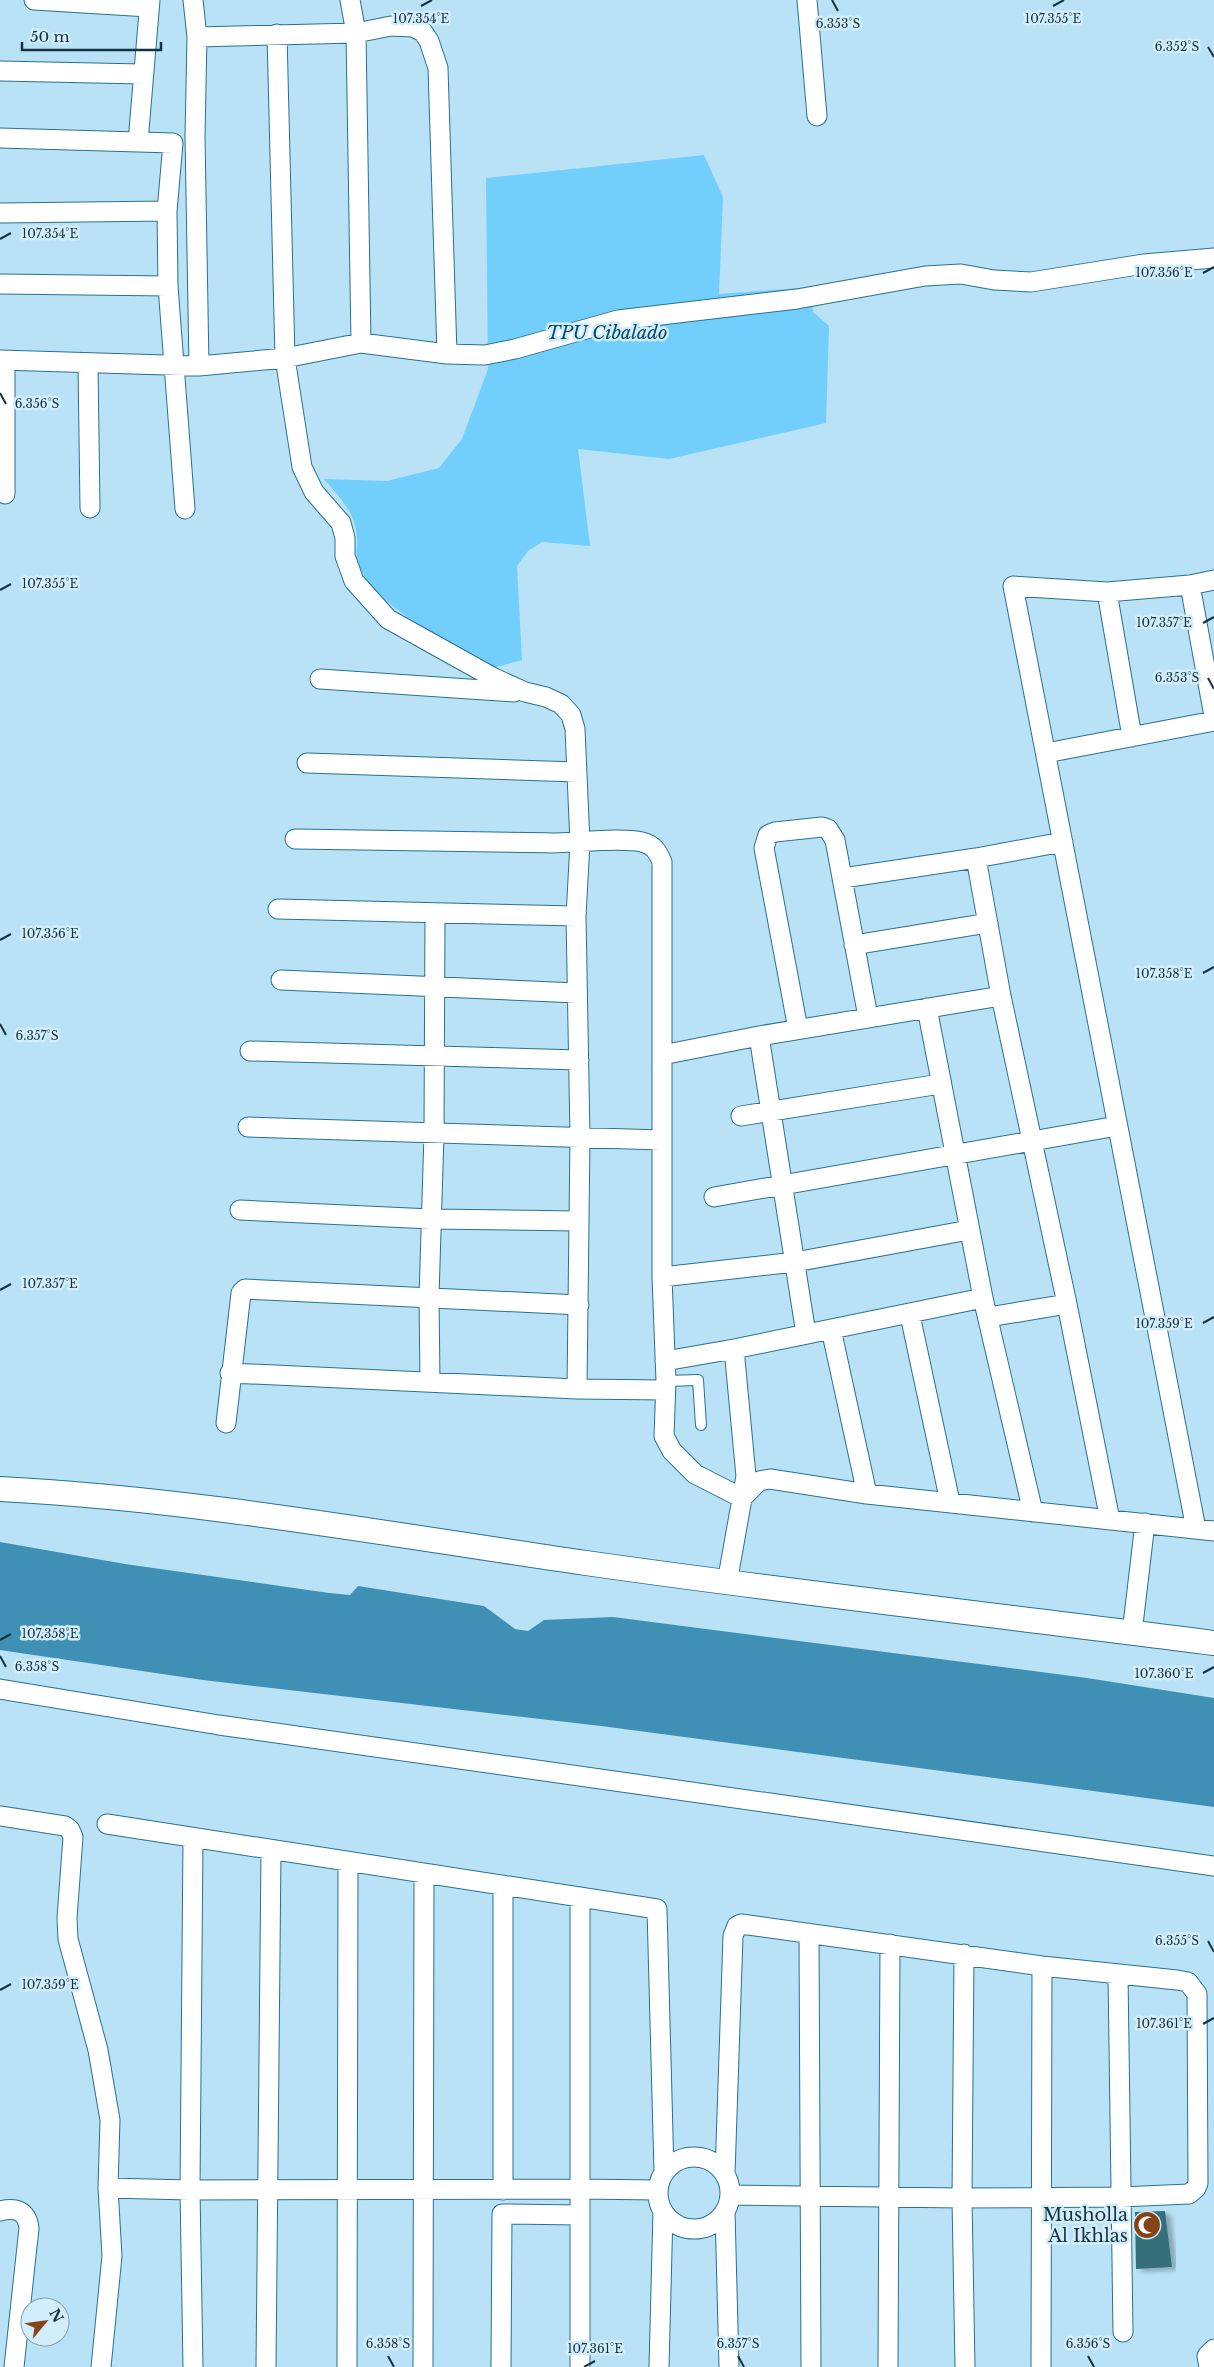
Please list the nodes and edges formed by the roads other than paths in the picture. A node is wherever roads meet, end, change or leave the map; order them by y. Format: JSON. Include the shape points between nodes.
{"nodes":[{"id":1,"x":34,"y":0,"type":"edge"},
{"id":2,"x":193,"y":0,"type":"edge"},
{"id":3,"x":350,"y":0,"type":"edge"},
{"id":4,"x":807,"y":0,"type":"edge"},
{"id":5,"x":150,"y":4,"type":"edge"},
{"id":6,"x":277,"y":34,"type":"junction"},
{"id":7,"x":356,"y":34,"type":"junction"},
{"id":8,"x":197,"y":37,"type":"junction"},
{"id":9,"x":0,"y":71,"type":"edge"},
{"id":10,"x":142,"y":74,"type":"junction"},
{"id":11,"x":817,"y":116,"type":"dead end"},
{"id":12,"x":195,"y":136,"type":"junction"},
{"id":13,"x":0,"y":138,"type":"edge"},
{"id":14,"x":138,"y":142,"type":"junction"},
{"id":15,"x":172,"y":143,"type":"junction"},
{"id":16,"x":167,"y":211,"type":"junction"},
{"id":17,"x":0,"y":213,"type":"edge"},
{"id":18,"x":1214,"y":258,"type":"edge"},
{"id":19,"x":0,"y":284,"type":"edge"},
{"id":20,"x":168,"y":286,"type":"junction"},
{"id":21,"x":361,"y":343,"type":"junction"},
{"id":22,"x":447,"y":354,"type":"junction"},
{"id":23,"x":285,"y":358,"type":"junction"},
{"id":24,"x":3,"y":361,"type":"edge"},
{"id":25,"x":88,"y":365,"type":"junction"},
{"id":26,"x":176,"y":366,"type":"junction"},
{"id":27,"x":199,"y":366,"type":"junction"},
{"id":28,"x":5,"y":494,"type":"dead end"},
{"id":29,"x":90,"y":508,"type":"dead end"},
{"id":30,"x":185,"y":509,"type":"dead end"},
{"id":31,"x":1214,"y":580,"type":"edge"},
{"id":32,"x":1190,"y":585,"type":"junction"},
{"id":33,"x":1107,"y":592,"type":"junction"},
{"id":34,"x":320,"y":679,"type":"dead end"},
{"id":35,"x":525,"y":692,"type":"junction"},
{"id":36,"x":1214,"y":716,"type":"edge"},
{"id":37,"x":1214,"y":721,"type":"edge"},
{"id":38,"x":1132,"y":737,"type":"junction"},
{"id":39,"x":1046,"y":754,"type":"junction"},
{"id":40,"x":307,"y":763,"type":"dead end"},
{"id":41,"x":577,"y":772,"type":"junction"},
{"id":42,"x":295,"y":839,"type":"dead end"},
{"id":43,"x":1063,"y":842,"type":"junction"},
{"id":44,"x":580,"y":843,"type":"junction"},
{"id":45,"x":976,"y":858,"type":"junction"},
{"id":46,"x":843,"y":878,"type":"junction"},
{"id":47,"x":278,"y":909,"type":"dead end"},
{"id":48,"x":435,"y":914,"type":"junction"},
{"id":49,"x":576,"y":916,"type":"junction"},
{"id":50,"x":988,"y":923,"type":"junction"},
{"id":51,"x":854,"y":945,"type":"junction"},
{"id":52,"x":281,"y":980,"type":"dead end"},
{"id":53,"x":433,"y":985,"type":"junction"},
{"id":54,"x":577,"y":993,"type":"junction"},
{"id":55,"x":1001,"y":996,"type":"junction"},
{"id":56,"x":926,"y":1008,"type":"junction"},
{"id":57,"x":868,"y":1017,"type":"junction"},
{"id":58,"x":798,"y":1030,"type":"junction"},
{"id":59,"x":758,"y":1036,"type":"junction"},
{"id":60,"x":250,"y":1051,"type":"dead end"},
{"id":61,"x":662,"y":1055,"type":"junction"},
{"id":62,"x":433,"y":1057,"type":"junction"},
{"id":63,"x":579,"y":1060,"type":"junction"},
{"id":64,"x":940,"y":1084,"type":"junction"},
{"id":65,"x":771,"y":1111,"type":"junction"},
{"id":66,"x":740,"y":1116,"type":"dead end"},
{"id":67,"x":1117,"y":1126,"type":"junction"},
{"id":68,"x":248,"y":1127,"type":"dead end"},
{"id":69,"x":434,"y":1134,"type":"junction"},
{"id":70,"x":580,"y":1137,"type":"junction"},
{"id":71,"x":661,"y":1140,"type":"junction"},
{"id":72,"x":1033,"y":1142,"type":"junction"},
{"id":73,"x":955,"y":1156,"type":"junction"},
{"id":74,"x":783,"y":1186,"type":"junction"},
{"id":75,"x":714,"y":1196,"type":"dead end"},
{"id":76,"x":240,"y":1210,"type":"dead end"},
{"id":77,"x":431,"y":1219,"type":"junction"},
{"id":78,"x":578,"y":1221,"type":"junction"},
{"id":79,"x":969,"y":1230,"type":"junction"},
{"id":80,"x":796,"y":1262,"type":"junction"},
{"id":81,"x":662,"y":1277,"type":"junction"},
{"id":82,"x":429,"y":1297,"type":"junction"},
{"id":83,"x":983,"y":1298,"type":"junction"},
{"id":84,"x":1067,"y":1304,"type":"junction"},
{"id":85,"x":579,"y":1305,"type":"junction"},
{"id":86,"x":910,"y":1315,"type":"junction"},
{"id":87,"x":989,"y":1317,"type":"junction"},
{"id":88,"x":832,"y":1329,"type":"junction"},
{"id":89,"x":806,"y":1334,"type":"junction"},
{"id":90,"x":734,"y":1349,"type":"junction"},
{"id":91,"x":665,"y":1361,"type":"junction"},
{"id":92,"x":230,"y":1373,"type":"junction"},
{"id":93,"x":430,"y":1382,"type":"junction"},
{"id":94,"x":666,"y":1385,"type":"junction"},
{"id":95,"x":578,"y":1389,"type":"junction"},
{"id":96,"x":226,"y":1423,"type":"dead end"},
{"id":97,"x":701,"y":1425,"type":"dead end"},
{"id":98,"x":0,"y":1489,"type":"edge"},
{"id":99,"x":867,"y":1494,"type":"junction"},
{"id":100,"x":742,"y":1498,"type":"junction"},
{"id":101,"x":950,"y":1502,"type":"junction"},
{"id":102,"x":1033,"y":1512,"type":"junction"},
{"id":103,"x":1110,"y":1520,"type":"junction"},
{"id":104,"x":1145,"y":1523,"type":"junction"},
{"id":105,"x":1205,"y":1530,"type":"edge"},
{"id":106,"x":727,"y":1583,"type":"junction"},
{"id":107,"x":1132,"y":1633,"type":"junction"},
{"id":108,"x":1214,"y":1643,"type":"edge"},
{"id":109,"x":0,"y":1689,"type":"edge"},
{"id":110,"x":0,"y":1816,"type":"edge"},
{"id":111,"x":107,"y":1824,"type":"dead end"},
{"id":112,"x":193,"y":1838,"type":"junction"},
{"id":113,"x":271,"y":1850,"type":"junction"},
{"id":114,"x":348,"y":1862,"type":"junction"},
{"id":115,"x":1214,"y":1866,"type":"edge"},
{"id":116,"x":424,"y":1873,"type":"junction"},
{"id":117,"x":502,"y":1885,"type":"junction"},
{"id":118,"x":580,"y":1898,"type":"junction"},
{"id":119,"x":809,"y":1933,"type":"junction"},
{"id":120,"x":890,"y":1944,"type":"junction"},
{"id":121,"x":964,"y":1954,"type":"junction"},
{"id":122,"x":1042,"y":1966,"type":"junction"},
{"id":123,"x":1118,"y":1974,"type":"junction"},
{"id":124,"x":664,"y":2172,"type":"junction"},
{"id":125,"x":725,"y":2174,"type":"junction"},
{"id":126,"x":108,"y":2188,"type":"junction"},
{"id":127,"x":424,"y":2188,"type":"junction"},
{"id":128,"x":579,"y":2189,"type":"junction"},
{"id":129,"x":190,"y":2190,"type":"junction"},
{"id":130,"x":266,"y":2190,"type":"junction"},
{"id":131,"x":347,"y":2190,"type":"junction"},
{"id":132,"x":502,"y":2190,"type":"junction"},
{"id":133,"x":658,"y":2190,"type":"junction"},
{"id":134,"x":810,"y":2195,"type":"junction"},
{"id":135,"x":887,"y":2198,"type":"junction"},
{"id":136,"x":962,"y":2198,"type":"junction"},
{"id":137,"x":1041,"y":2198,"type":"junction"},
{"id":138,"x":1120,"y":2198,"type":"junction"},
{"id":139,"x":728,"y":2203,"type":"junction"},
{"id":140,"x":0,"y":2212,"type":"edge"},
{"id":141,"x":663,"y":2212,"type":"junction"},
{"id":142,"x":579,"y":2215,"type":"junction"},
{"id":143,"x":1123,"y":2332,"type":"dead end"},
{"id":144,"x":1214,"y":2349,"type":"edge"},
{"id":145,"x":14,"y":2367,"type":"edge"},
{"id":146,"x":101,"y":2367,"type":"edge"},
{"id":147,"x":193,"y":2367,"type":"edge"},
{"id":148,"x":266,"y":2367,"type":"edge"},
{"id":149,"x":347,"y":2367,"type":"edge"},
{"id":150,"x":423,"y":2367,"type":"edge"},
{"id":151,"x":501,"y":2367,"type":"edge"},
{"id":152,"x":580,"y":2367,"type":"edge"},
{"id":153,"x":658,"y":2367,"type":"edge"},
{"id":154,"x":729,"y":2367,"type":"edge"},
{"id":155,"x":811,"y":2367,"type":"edge"},
{"id":156,"x":888,"y":2367,"type":"edge"},
{"id":157,"x":965,"y":2367,"type":"edge"},
{"id":158,"x":1042,"y":2367,"type":"edge"},
{"id":159,"x":1209,"y":2367,"type":"edge"}],
"edges":[{"from":1,"to":5,"type":"street"},
{"from":2,"to":8,"type":"street"},
{"from":3,"to":7,"type":"street"},
{"from":4,"to":11,"type":"street"},
{"from":5,"to":10,"type":"street"},
{"from":6,"to":7,"type":"street"},
{"from":6,"to":8,"type":"street"},
{"from":6,"to":23,"type":"street"},
{"from":7,"to":21,"type":"street"},
{"from":7,"to":22,"type":"street","via":[[391,26],[413,27],[423,32],[429,41],[438,68]]},
{"from":8,"to":12,"type":"street"},
{"from":9,"to":10,"type":"street"},
{"from":10,"to":14,"type":"street"},
{"from":12,"to":15,"type":"street"},
{"from":12,"to":27,"type":"street"},
{"from":13,"to":14,"type":"street"},
{"from":14,"to":15,"type":"street"},
{"from":15,"to":16,"type":"street"},
{"from":16,"to":17,"type":"street"},
{"from":16,"to":20,"type":"street"},
{"from":18,"to":22,"type":"street","via":[[1144,264],[1031,282],[961,274],[925,276],[797,299],[618,320],[485,355]]},
{"from":19,"to":20,"type":"street"},
{"from":20,"to":26,"type":"street"},
{"from":21,"to":22,"type":"street"},
{"from":21,"to":23,"type":"street"},
{"from":23,"to":27,"type":"street"},
{"from":23,"to":35,"type":"street","via":[[302,467],[314,492],[341,523],[345,556],[354,581],[388,620]]},
{"from":24,"to":25,"type":"street"},
{"from":24,"to":28,"type":"street"},
{"from":25,"to":26,"type":"street"},
{"from":25,"to":29,"type":"street"},
{"from":26,"to":27,"type":"street"},
{"from":26,"to":30,"type":"street"},
{"from":31,"to":32,"type":"street"},
{"from":32,"to":33,"type":"street"},
{"from":32,"to":36,"type":"street"},
{"from":33,"to":38,"type":"street"},
{"from":33,"to":39,"type":"street","via":[[1013,586]]},
{"from":34,"to":35,"type":"street"},
{"from":35,"to":41,"type":"street","via":[[561,704],[571,715],[575,729]]},
{"from":37,"to":38,"type":"street"},
{"from":38,"to":39,"type":"street"},
{"from":39,"to":43,"type":"street"},
{"from":40,"to":41,"type":"street"},
{"from":41,"to":44,"type":"street"},
{"from":42,"to":44,"type":"street"},
{"from":43,"to":45,"type":"street"},
{"from":43,"to":67,"type":"street"},
{"from":44,"to":49,"type":"street"},
{"from":44,"to":61,"type":"street","via":[[644,842],[653,846],[662,862]]},
{"from":45,"to":46,"type":"street"},
{"from":45,"to":50,"type":"street"},
{"from":46,"to":51,"type":"street"},
{"from":46,"to":58,"type":"street","via":[[835,840],[828,829],[775,832],[765,840]]},
{"from":47,"to":48,"type":"street"},
{"from":48,"to":49,"type":"street"},
{"from":48,"to":53,"type":"street"},
{"from":49,"to":54,"type":"street"},
{"from":50,"to":51,"type":"street"},
{"from":50,"to":55,"type":"street"},
{"from":51,"to":57,"type":"street"},
{"from":52,"to":53,"type":"street"},
{"from":53,"to":54,"type":"street"},
{"from":53,"to":62,"type":"street"},
{"from":54,"to":63,"type":"street"},
{"from":55,"to":56,"type":"street"},
{"from":55,"to":72,"type":"street"},
{"from":56,"to":57,"type":"street"},
{"from":56,"to":64,"type":"street"},
{"from":57,"to":58,"type":"street"},
{"from":58,"to":59,"type":"street"},
{"from":59,"to":61,"type":"street"},
{"from":59,"to":65,"type":"street"},
{"from":60,"to":62,"type":"street"},
{"from":61,"to":71,"type":"street"},
{"from":62,"to":63,"type":"street"},
{"from":62,"to":69,"type":"street"},
{"from":63,"to":70,"type":"street"},
{"from":64,"to":65,"type":"street"},
{"from":64,"to":73,"type":"street"},
{"from":65,"to":66,"type":"street"},
{"from":65,"to":74,"type":"street"},
{"from":67,"to":72,"type":"street"},
{"from":67,"to":105,"type":"street"},
{"from":68,"to":69,"type":"street"},
{"from":69,"to":70,"type":"street"},
{"from":69,"to":77,"type":"street"},
{"from":70,"to":71,"type":"street"},
{"from":70,"to":78,"type":"street"},
{"from":71,"to":81,"type":"street"},
{"from":72,"to":73,"type":"street"},
{"from":72,"to":84,"type":"street"},
{"from":73,"to":74,"type":"street"},
{"from":73,"to":79,"type":"street"},
{"from":74,"to":75,"type":"street"},
{"from":74,"to":80,"type":"street"},
{"from":76,"to":77,"type":"street"},
{"from":77,"to":78,"type":"street"},
{"from":77,"to":82,"type":"street"},
{"from":78,"to":85,"type":"street"},
{"from":79,"to":80,"type":"street"},
{"from":79,"to":83,"type":"street"},
{"from":80,"to":81,"type":"street"},
{"from":80,"to":89,"type":"street"},
{"from":81,"to":91,"type":"street"},
{"from":82,"to":85,"type":"street"},
{"from":82,"to":92,"type":"street","via":[[245,1289],[241,1294]]},
{"from":82,"to":93,"type":"street"},
{"from":83,"to":86,"type":"street"},
{"from":83,"to":87,"type":"street"},
{"from":84,"to":87,"type":"street"},
{"from":84,"to":103,"type":"street"},
{"from":85,"to":95,"type":"street"},
{"from":86,"to":88,"type":"street"},
{"from":86,"to":101,"type":"street"},
{"from":87,"to":102,"type":"street"},
{"from":88,"to":89,"type":"street"},
{"from":88,"to":99,"type":"street"},
{"from":89,"to":90,"type":"street"},
{"from":90,"to":91,"type":"street"},
{"from":90,"to":100,"type":"street","via":[[745,1454]]},
{"from":91,"to":94,"type":"street"},
{"from":92,"to":93,"type":"street"},
{"from":92,"to":96,"type":"street"},
{"from":93,"to":95,"type":"street"},
{"from":94,"to":95,"type":"street"},
{"from":94,"to":97,"type":"lane","via":[[698,1380]]},
{"from":94,"to":100,"type":"street","via":[[664,1436],[672,1451],[695,1474]]},
{"from":98,"to":106,"type":"street","via":[[190,1506]]},
{"from":99,"to":100,"type":"street","via":[[770,1479],[759,1481]]},
{"from":99,"to":101,"type":"street"},
{"from":100,"to":106,"type":"street"},
{"from":101,"to":102,"type":"street"},
{"from":102,"to":103,"type":"street"},
{"from":103,"to":104,"type":"street"},
{"from":104,"to":105,"type":"street"},
{"from":104,"to":107,"type":"street"},
{"from":106,"to":107,"type":"street"},
{"from":107,"to":108,"type":"street"},
{"from":109,"to":115,"type":"street","via":[[228,1726]]},
{"from":110,"to":126,"type":"street","via":[[65,1826],[73,1837],[66,1930],[103,2074],[110,2120]]},
{"from":111,"to":112,"type":"street"},
{"from":112,"to":113,"type":"street"},
{"from":112,"to":129,"type":"street"},
{"from":113,"to":114,"type":"street"},
{"from":113,"to":130,"type":"street"},
{"from":114,"to":116,"type":"street"},
{"from":114,"to":131,"type":"street"},
{"from":116,"to":117,"type":"street"},
{"from":116,"to":127,"type":"street"},
{"from":117,"to":118,"type":"street"},
{"from":117,"to":132,"type":"street"},
{"from":118,"to":124,"type":"street","via":[[657,1909]]},
{"from":118,"to":128,"type":"street"},
{"from":119,"to":120,"type":"street"},
{"from":119,"to":125,"type":"street","via":[[746,1924],[734,1930]]},
{"from":119,"to":134,"type":"street"},
{"from":120,"to":121,"type":"street"},
{"from":120,"to":135,"type":"street"},
{"from":121,"to":122,"type":"street"},
{"from":121,"to":136,"type":"street"},
{"from":122,"to":123,"type":"street"},
{"from":122,"to":137,"type":"street"},
{"from":123,"to":138,"type":"street"},
{"from":123,"to":138,"type":"street","via":[[1188,1982],[1197,1994],[1198,2017],[1196,2188],[1183,2196]]},
{"from":124,"to":125,"type":"street","via":[[683,2158],[695,2157],[707,2159]]},
{"from":124,"to":133,"type":"street"},
{"from":125,"to":139,"type":"street"},
{"from":126,"to":129,"type":"street"},
{"from":126,"to":146,"type":"street","via":[[112,2256]]},
{"from":127,"to":131,"type":"street"},
{"from":127,"to":132,"type":"street"},
{"from":127,"to":150,"type":"street"},
{"from":128,"to":132,"type":"street"},
{"from":128,"to":133,"type":"street"},
{"from":128,"to":142,"type":"street"},
{"from":129,"to":130,"type":"street"},
{"from":129,"to":147,"type":"street"},
{"from":130,"to":131,"type":"street"},
{"from":130,"to":148,"type":"street"},
{"from":131,"to":149,"type":"street"},
{"from":133,"to":141,"type":"street"},
{"from":134,"to":135,"type":"street"},
{"from":134,"to":139,"type":"street"},
{"from":134,"to":155,"type":"street"},
{"from":135,"to":136,"type":"street"},
{"from":135,"to":156,"type":"street"},
{"from":136,"to":137,"type":"street"},
{"from":136,"to":157,"type":"street"},
{"from":137,"to":138,"type":"street"},
{"from":137,"to":158,"type":"street"},
{"from":138,"to":143,"type":"street"},
{"from":139,"to":141,"type":"street","via":[[716,2222],[702,2228],[687,2228]]},
{"from":139,"to":154,"type":"street"},
{"from":140,"to":145,"type":"street","via":[[16,2209],[24,2214],[30,2228]]},
{"from":141,"to":153,"type":"street"},
{"from":142,"to":151,"type":"street","via":[[502,2214]]},
{"from":142,"to":152,"type":"street"},
{"from":144,"to":159,"type":"street","via":[[1207,2356]]}]}
